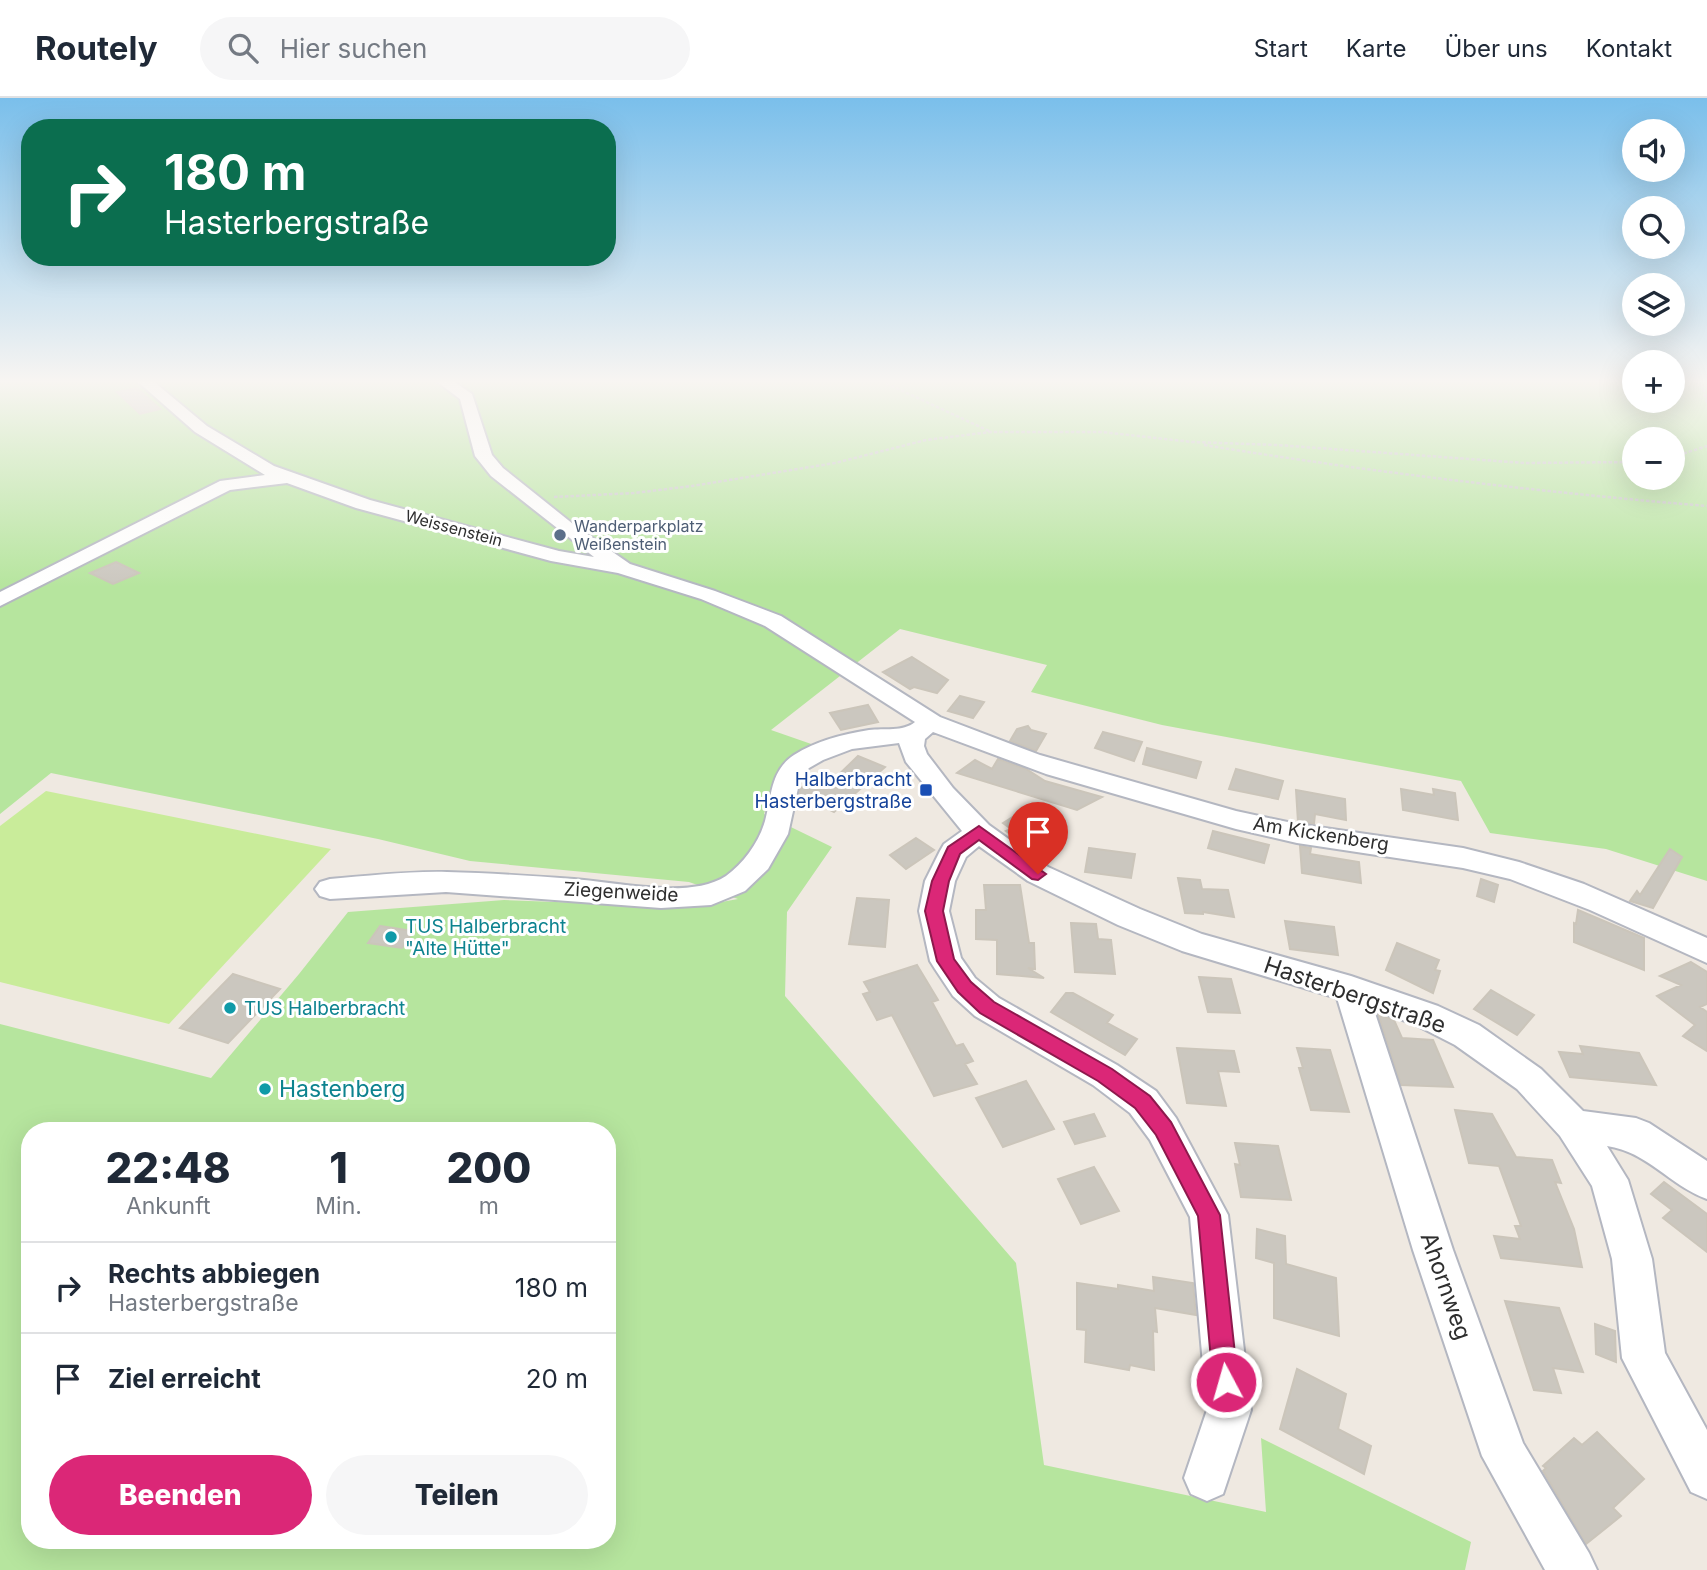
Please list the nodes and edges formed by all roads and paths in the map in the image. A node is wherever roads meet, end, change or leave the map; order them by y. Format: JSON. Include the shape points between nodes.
{"nodes":[{"id":1,"x":233,"y":450,"type":"edge"},
{"id":2,"x":482,"y":450,"type":"edge"},
{"id":3,"x":888,"y":450,"type":"edge"},
{"id":4,"x":1236,"y":450,"type":"edge"},
{"id":5,"x":1351,"y":450,"type":"edge"},
{"id":6,"x":247,"y":459,"type":"junction"},
{"id":7,"x":1622,"y":462,"type":"edge"},
{"id":8,"x":289,"y":478,"type":"junction"},
{"id":9,"x":226,"y":485,"type":"junction"},
{"id":10,"x":535,"y":502,"type":"junction"},
{"id":11,"x":1707,"y":506,"type":"edge"},
{"id":12,"x":623,"y":568,"type":"junction"},
{"id":13,"x":0,"y":600,"type":"edge"},
{"id":14,"x":922,"y":729,"type":"junction"},
{"id":15,"x":979,"y":832,"type":"junction"},
{"id":16,"x":330,"y":889,"type":"dead end"},
{"id":17,"x":1707,"y":951,"type":"edge"},
{"id":18,"x":1351,"y":989,"type":"junction"},
{"id":19,"x":1573,"y":1125,"type":"junction"},
{"id":20,"x":1707,"y":1182,"type":"edge"},
{"id":21,"x":1707,"y":1476,"type":"edge"},
{"id":22,"x":1208,"y":1478,"type":"dead end"},
{"id":23,"x":1572,"y":1570,"type":"edge"}],
"edges":[{"from":1,"to":6,"type":"street","name":"Weissenstein"},
{"from":2,"to":10,"type":"street","via":[[498,472]]},
{"from":3,"to":10,"type":"path","via":[[692,486]]},
{"from":4,"to":11,"type":"path","via":[[1596,497]]},
{"from":5,"to":7,"type":"path","via":[[1524,463]]},
{"from":6,"to":8,"type":"street","name":"Weissenstein"},
{"from":6,"to":9,"type":"street","name":"Weissenstein","via":[[240,475]]},
{"from":8,"to":9,"type":"street","name":"Weissenstein"},
{"from":8,"to":12,"type":"street","name":"Weissenstein","via":[[363,504],[532,550]]},
{"from":9,"to":13,"type":"street","name":"Weissenstein"},
{"from":10,"to":12,"type":"street"},
{"from":12,"to":14,"type":"street","via":[[773,621]]},
{"from":14,"to":15,"type":"street","name":"Hasterbergstraße","via":[[911,746],[915,756]]},
{"from":14,"to":16,"type":"street","name":"Ziegenweide","via":[[843,744],[804,761],[789,774],[778,825],[760,858],[740,882],[722,890],[673,897],[443,882]]},
{"from":14,"to":17,"type":"street","name":"Am Kickenberg","via":[[1222,817],[1435,853],[1537,877]]},
{"from":15,"to":18,"type":"street","name":"Hasterbergstraße","via":[[1038,874],[1129,917],[1194,943]]},
{"from":15,"to":22,"type":"street","via":[[954,851],[940,881],[934,911],[946,961],[964,987],[987,1007],[1143,1102],[1163,1129],[1209,1215],[1229,1410]]},
{"from":18,"to":19,"type":"street","name":"Hasterbergstraße","via":[[1467,1035],[1529,1079]]},
{"from":18,"to":23,"type":"street","name":"Ahornweg","via":[[1433,1250],[1505,1456]]},
{"from":19,"to":20,"type":"street","via":[[1636,1134]]},
{"from":19,"to":21,"type":"street","name":"Hasterbergstraße","via":[[1609,1180],[1632,1259],[1644,1358]]}]}
